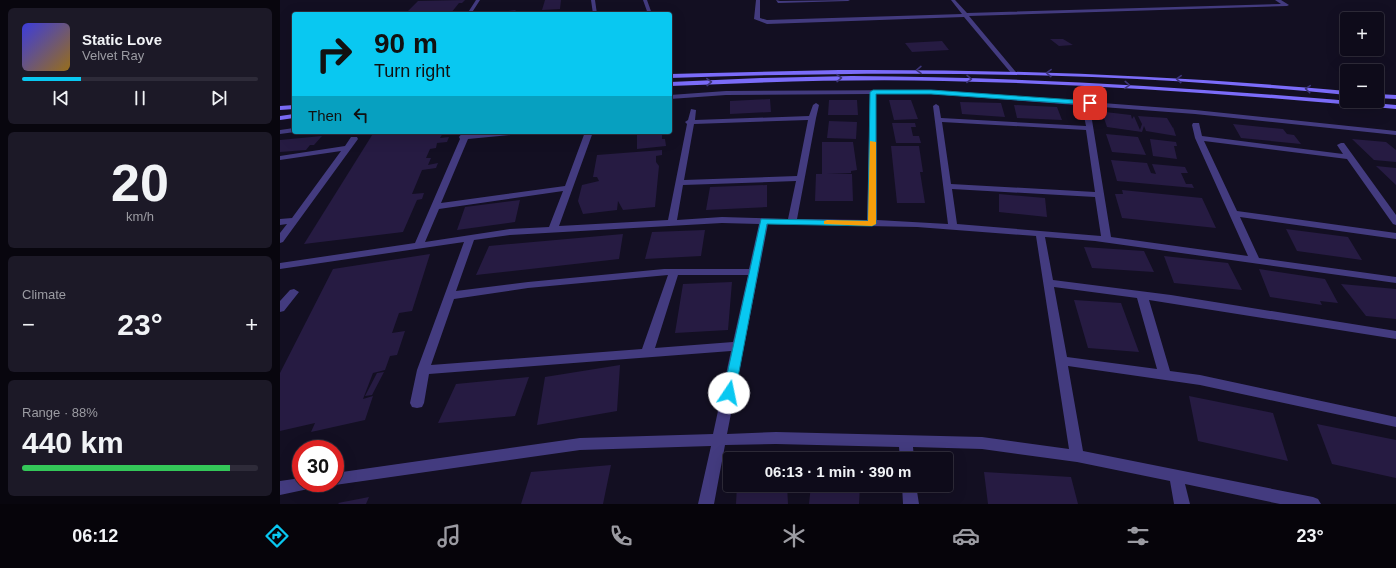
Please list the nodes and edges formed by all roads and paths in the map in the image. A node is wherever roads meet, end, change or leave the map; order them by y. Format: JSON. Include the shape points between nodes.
{"nodes":[{"id":1,"x":478,"y":0,"type":"edge"},
{"id":2,"x":595,"y":0,"type":"edge"},
{"id":3,"x":644,"y":0,"type":"edge"},
{"id":4,"x":758,"y":0,"type":"edge"},
{"id":5,"x":778,"y":0,"type":"edge"},
{"id":6,"x":848,"y":0,"type":"edge"},
{"id":7,"x":953,"y":0,"type":"edge"},
{"id":8,"x":1277,"y":0,"type":"edge"},
{"id":9,"x":470,"y":12,"type":"edge"},
{"id":10,"x":596,"y":12,"type":"edge"},
{"id":11,"x":649,"y":12,"type":"edge"},
{"id":12,"x":966,"y":15,"type":"junction"},
{"id":13,"x":1013,"y":72,"type":"junction"},
{"id":14,"x":672,"y":74,"type":"edge"},
{"id":15,"x":672,"y":84,"type":"edge"},
{"id":16,"x":873,"y":92,"type":"junction"},
{"id":17,"x":1340,"y":92,"type":"edge"},
{"id":18,"x":1384,"y":96,"type":"edge"},
{"id":19,"x":672,"y":97,"type":"edge"},
{"id":20,"x":1396,"y":97,"type":"edge"},
{"id":21,"x":816,"y":105,"type":"dead end"},
{"id":22,"x":292,"y":106,"type":"edge"},
{"id":23,"x":936,"y":106,"type":"dead end"},
{"id":24,"x":1396,"y":107,"type":"edge"},
{"id":25,"x":280,"y":108,"type":"edge"},
{"id":26,"x":693,"y":110,"type":"dead end"},
{"id":27,"x":292,"y":116,"type":"edge"},
{"id":28,"x":1088,"y":116,"type":"dead end"},
{"id":29,"x":280,"y":118,"type":"edge"},
{"id":30,"x":812,"y":118,"type":"junction"},
{"id":31,"x":938,"y":120,"type":"junction"},
{"id":32,"x":689,"y":122,"type":"junction"},
{"id":33,"x":1196,"y":125,"type":"dead end"},
{"id":34,"x":1088,"y":128,"type":"junction"},
{"id":35,"x":292,"y":130,"type":"edge"},
{"id":36,"x":280,"y":132,"type":"edge"},
{"id":37,"x":1396,"y":133,"type":"edge"},
{"id":38,"x":484,"y":134,"type":"edge"},
{"id":39,"x":588,"y":134,"type":"edge"},
{"id":40,"x":465,"y":135,"type":"edge"},
{"id":41,"x":1198,"y":138,"type":"junction"},
{"id":42,"x":354,"y":139,"type":"dead end"},
{"id":43,"x":1341,"y":145,"type":"dead end"},
{"id":44,"x":346,"y":148,"type":"junction"},
{"id":45,"x":1350,"y":157,"type":"junction"},
{"id":46,"x":280,"y":158,"type":"edge"},
{"id":47,"x":800,"y":178,"type":"junction"},
{"id":48,"x":679,"y":183,"type":"junction"},
{"id":49,"x":947,"y":186,"type":"junction"},
{"id":50,"x":568,"y":188,"type":"junction"},
{"id":51,"x":1099,"y":195,"type":"junction"},
{"id":52,"x":435,"y":207,"type":"junction"},
{"id":53,"x":1233,"y":213,"type":"junction"},
{"id":54,"x":295,"y":220,"type":"junction"},
{"id":55,"x":764,"y":221,"type":"junction"},
{"id":56,"x":280,"y":222,"type":"edge"},
{"id":57,"x":792,"y":222,"type":"junction"},
{"id":58,"x":1396,"y":222,"type":"edge"},
{"id":59,"x":672,"y":223,"type":"junction"},
{"id":60,"x":872,"y":224,"type":"junction"},
{"id":61,"x":953,"y":227,"type":"junction"},
{"id":62,"x":553,"y":230,"type":"junction"},
{"id":63,"x":1040,"y":234,"type":"junction"},
{"id":64,"x":1396,"y":236,"type":"edge"},
{"id":65,"x":470,"y":238,"type":"junction"},
{"id":66,"x":1106,"y":239,"type":"junction"},
{"id":67,"x":280,"y":240,"type":"edge"},
{"id":68,"x":419,"y":245,"type":"junction"},
{"id":69,"x":1255,"y":260,"type":"junction"},
{"id":70,"x":280,"y":266,"type":"edge"},
{"id":71,"x":674,"y":272,"type":"junction"},
{"id":72,"x":754,"y":272,"type":"junction"},
{"id":73,"x":1396,"y":280,"type":"edge"},
{"id":74,"x":1048,"y":283,"type":"junction"},
{"id":75,"x":294,"y":292,"type":"dead end"},
{"id":76,"x":449,"y":296,"type":"junction"},
{"id":77,"x":1142,"y":296,"type":"junction"},
{"id":78,"x":280,"y":308,"type":"edge"},
{"id":79,"x":1396,"y":335,"type":"edge"},
{"id":80,"x":738,"y":346,"type":"junction"},
{"id":81,"x":648,"y":353,"type":"junction"},
{"id":82,"x":1061,"y":361,"type":"junction"},
{"id":83,"x":423,"y":370,"type":"junction"},
{"id":84,"x":1165,"y":376,"type":"junction"},
{"id":85,"x":416,"y":403,"type":"dead end"},
{"id":86,"x":1396,"y":422,"type":"edge"},
{"id":87,"x":720,"y":440,"type":"junction"},
{"id":88,"x":905,"y":441,"type":"junction"},
{"id":89,"x":906,"y":452,"type":"edge"},
{"id":90,"x":1077,"y":456,"type":"junction"},
{"id":91,"x":1176,"y":475,"type":"junction"},
{"id":92,"x":344,"y":478,"type":"edge"},
{"id":93,"x":292,"y":486,"type":"edge"},
{"id":94,"x":280,"y":488,"type":"edge"},
{"id":95,"x":910,"y":492,"type":"edge"},
{"id":96,"x":706,"y":504,"type":"edge"},
{"id":97,"x":911,"y":504,"type":"edge"},
{"id":98,"x":1182,"y":504,"type":"edge"},
{"id":99,"x":1313,"y":504,"type":"edge"}],
"edges":[{"from":1,"to":9,"type":"street"},
{"from":2,"to":10,"type":"street"},
{"from":3,"to":11,"type":"street"},
{"from":4,"to":12,"type":"street","via":[[757,20],[767,22]]},
{"from":5,"to":6,"type":"street"},
{"from":7,"to":12,"type":"street"},
{"from":8,"to":12,"type":"street","via":[[1287,5]]},
{"from":12,"to":13,"type":"street"},
{"from":13,"to":14,"type":"street","one_way":true,"via":[[945,70]]},
{"from":17,"to":13,"type":"street","one_way":true,"via":[[1216,81]]},
{"from":15,"to":24,"type":"street","one_way":true,"via":[[843,78],[1009,79],[1172,88]]},
{"from":16,"to":19,"type":"street","via":[[726,93]]},
{"from":16,"to":37,"type":"street","via":[[931,92],[1060,100]]},
{"from":16,"to":60,"type":"street"},
{"from":18,"to":20,"type":"street"},
{"from":21,"to":30,"type":"street"},
{"from":22,"to":25,"type":"street"},
{"from":23,"to":31,"type":"street"},
{"from":26,"to":32,"type":"street"},
{"from":27,"to":29,"type":"street"},
{"from":28,"to":34,"type":"street"},
{"from":30,"to":32,"type":"street"},
{"from":30,"to":47,"type":"street"},
{"from":31,"to":34,"type":"street"},
{"from":31,"to":49,"type":"street"},
{"from":32,"to":48,"type":"street"},
{"from":33,"to":41,"type":"street"},
{"from":34,"to":51,"type":"street"},
{"from":35,"to":36,"type":"street"},
{"from":38,"to":40,"type":"street"},
{"from":39,"to":50,"type":"street"},
{"from":40,"to":52,"type":"street"},
{"from":41,"to":45,"type":"street"},
{"from":41,"to":53,"type":"street"},
{"from":42,"to":44,"type":"street"},
{"from":43,"to":45,"type":"street"},
{"from":44,"to":46,"type":"street"},
{"from":44,"to":54,"type":"street"},
{"from":45,"to":58,"type":"street"},
{"from":47,"to":48,"type":"street"},
{"from":47,"to":57,"type":"street"},
{"from":48,"to":59,"type":"street"},
{"from":49,"to":51,"type":"street"},
{"from":49,"to":61,"type":"street"},
{"from":50,"to":52,"type":"street"},
{"from":50,"to":62,"type":"street"},
{"from":51,"to":66,"type":"street"},
{"from":52,"to":68,"type":"street"},
{"from":53,"to":64,"type":"street"},
{"from":53,"to":69,"type":"street"},
{"from":54,"to":56,"type":"street"},
{"from":54,"to":67,"type":"street"},
{"from":55,"to":57,"type":"street"},
{"from":55,"to":59,"type":"street"},
{"from":55,"to":72,"type":"street"},
{"from":57,"to":60,"type":"street"},
{"from":59,"to":62,"type":"street"},
{"from":60,"to":61,"type":"street"},
{"from":61,"to":63,"type":"street"},
{"from":62,"to":65,"type":"street","via":[[510,232]]},
{"from":63,"to":66,"type":"street"},
{"from":63,"to":74,"type":"street"},
{"from":65,"to":68,"type":"street"},
{"from":65,"to":76,"type":"street"},
{"from":66,"to":69,"type":"street"},
{"from":68,"to":70,"type":"street"},
{"from":69,"to":73,"type":"street"},
{"from":71,"to":72,"type":"street"},
{"from":71,"to":76,"type":"street","via":[[528,285]]},
{"from":71,"to":81,"type":"street"},
{"from":72,"to":80,"type":"street"},
{"from":74,"to":77,"type":"street"},
{"from":74,"to":82,"type":"street"},
{"from":75,"to":78,"type":"street"},
{"from":76,"to":83,"type":"street"},
{"from":77,"to":79,"type":"street"},
{"from":77,"to":84,"type":"street"},
{"from":80,"to":81,"type":"street"},
{"from":80,"to":87,"type":"street"},
{"from":81,"to":83,"type":"street"},
{"from":82,"to":84,"type":"street"},
{"from":82,"to":90,"type":"street"},
{"from":83,"to":85,"type":"street"},
{"from":84,"to":86,"type":"street","via":[[1200,380]]},
{"from":87,"to":88,"type":"street","via":[[776,438]]},
{"from":87,"to":92,"type":"street","via":[[580,444]]},
{"from":87,"to":96,"type":"street"},
{"from":88,"to":89,"type":"street"},
{"from":88,"to":90,"type":"street","via":[[982,443]]},
{"from":90,"to":91,"type":"street"},
{"from":91,"to":98,"type":"street"},
{"from":91,"to":99,"type":"street"},
{"from":93,"to":94,"type":"street"},
{"from":95,"to":97,"type":"street"}]}
